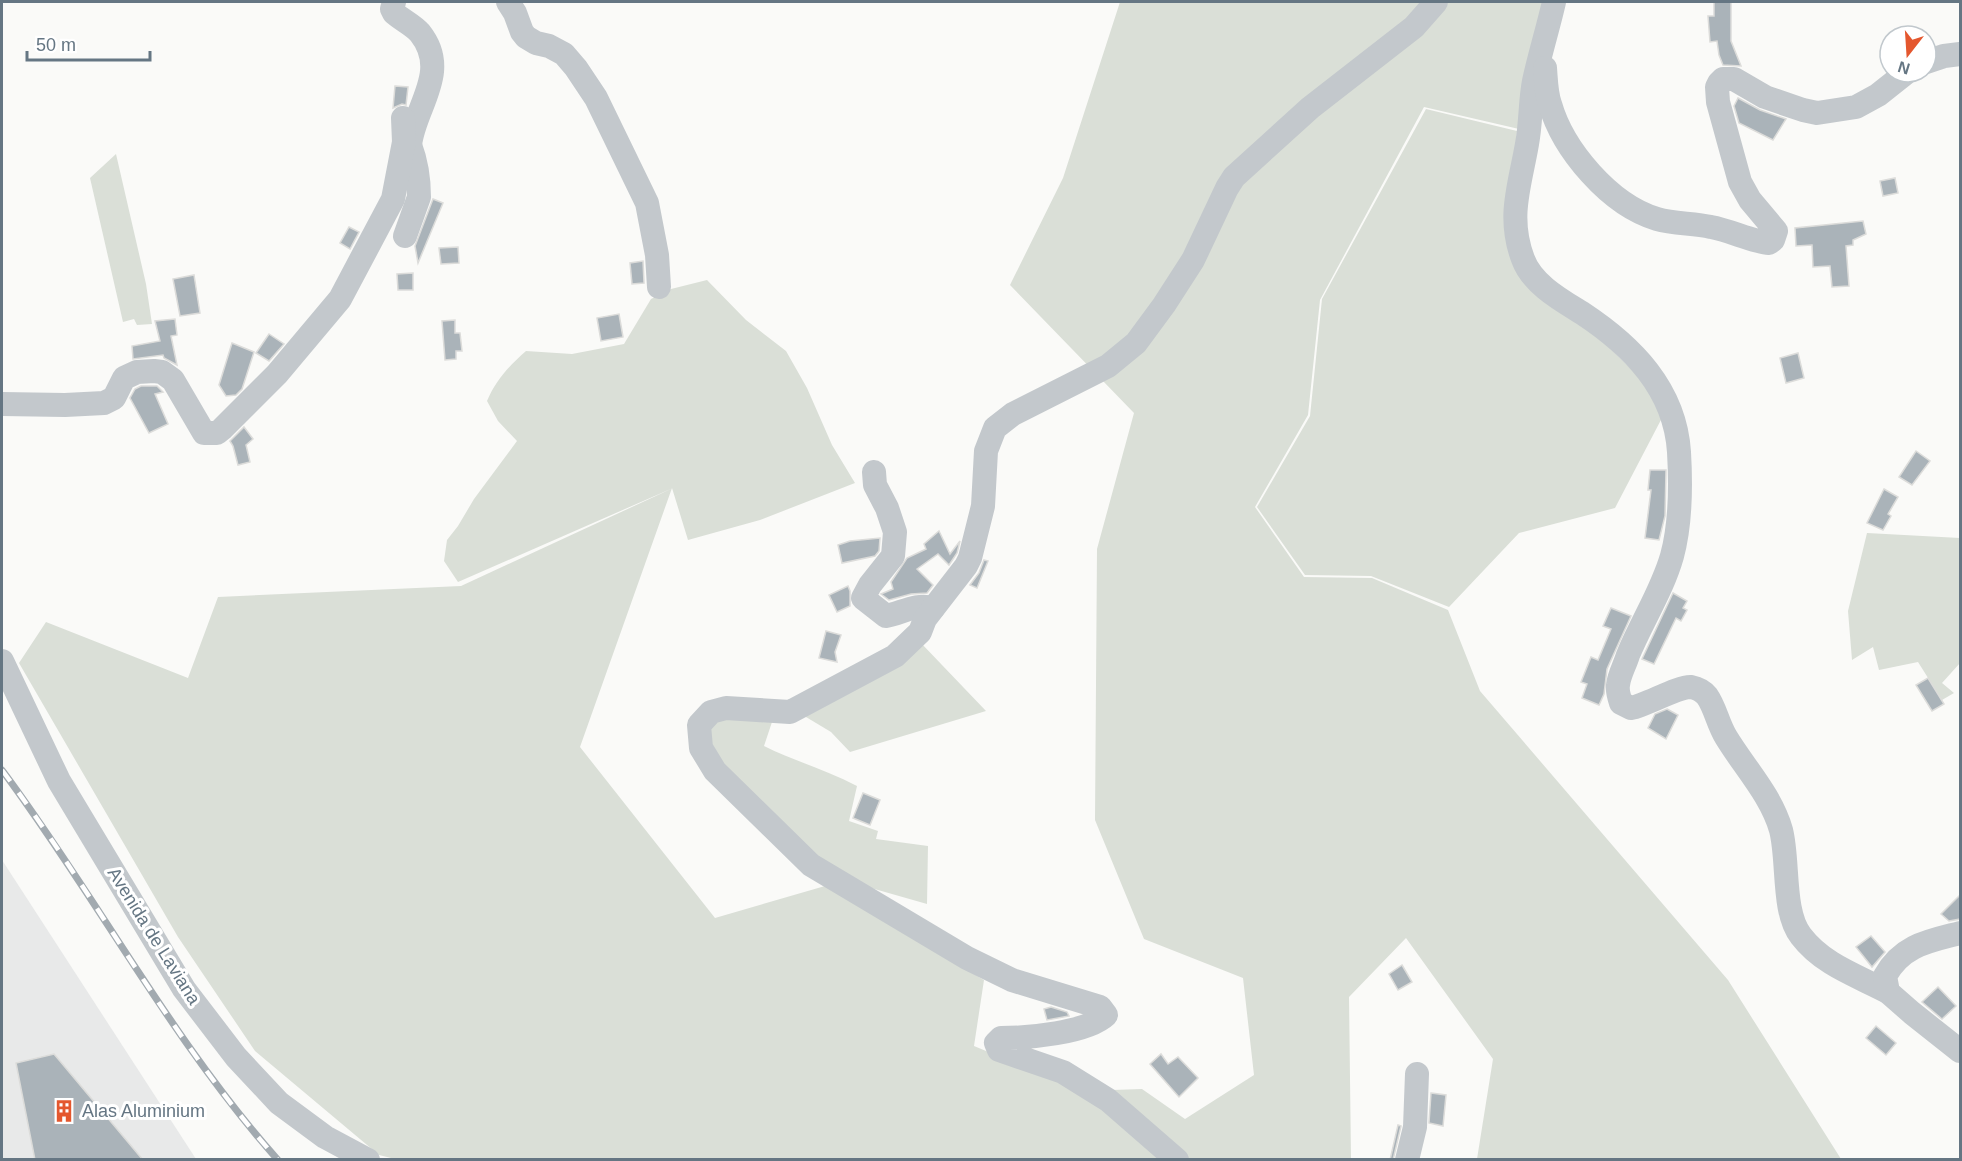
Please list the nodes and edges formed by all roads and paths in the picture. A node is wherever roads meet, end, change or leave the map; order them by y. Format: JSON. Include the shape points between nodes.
{"nodes":[{"id":1,"x":394,"y":2,"type":"edge"},
{"id":2,"x":508,"y":2,"type":"edge"},
{"id":3,"x":1436,"y":2,"type":"edge"},
{"id":4,"x":1554,"y":2,"type":"edge"},
{"id":5,"x":1546,"y":33,"type":"junction"},
{"id":6,"x":1960,"y":54,"type":"edge"},
{"id":7,"x":1938,"y":58,"type":"edge"},
{"id":8,"x":1892,"y":84,"type":"edge"},
{"id":9,"x":403,"y":118,"type":"dead end"},
{"id":10,"x":407,"y":144,"type":"junction"},
{"id":11,"x":405,"y":236,"type":"dead end"},
{"id":12,"x":659,"y":287,"type":"dead end"},
{"id":13,"x":2,"y":404,"type":"edge"},
{"id":14,"x":874,"y":472,"type":"dead end"},
{"id":15,"x":933,"y":608,"type":"junction"},
{"id":16,"x":2,"y":661,"type":"edge"},
{"id":17,"x":1960,"y":933,"type":"edge"},
{"id":18,"x":1888,"y":992,"type":"junction"},
{"id":19,"x":1960,"y":1051,"type":"edge"},
{"id":20,"x":1418,"y":1074,"type":"dead end"},
{"id":21,"x":368,"y":1160,"type":"edge"},
{"id":22,"x":1177,"y":1160,"type":"edge"},
{"id":23,"x":1407,"y":1160,"type":"edge"}],
"edges":[{"from":1,"to":10,"type":"street","via":[[394,13],[422,35],[433,67],[427,97]]},
{"from":2,"to":12,"type":"street","via":[[522,32],[536,44],[564,54],[596,98],[647,202]]},
{"from":3,"to":15,"type":"street","via":[[1414,27],[1310,108],[1234,177],[1193,260],[1131,348],[1108,366],[1013,414],[995,428],[986,451],[982,506],[970,558]]},
{"from":4,"to":5,"type":"street"},
{"from":5,"to":8,"type":"street","via":[[1546,78],[1553,115],[1571,149],[1603,185],[1631,207],[1654,218],[1710,226],[1762,243],[1773,240],[1776,231],[1740,182],[1718,102],[1719,83],[1734,79],[1765,97],[1824,113],[1862,104]]},
{"from":5,"to":18,"type":"street","via":[[1534,80],[1528,141],[1516,200],[1514,222],[1523,259],[1540,283],[1613,335],[1640,363],[1669,404],[1676,425],[1677,534],[1662,585],[1639,628],[1617,687],[1621,703],[1631,708],[1683,688],[1696,689],[1707,696],[1724,735],[1752,774],[1779,824],[1792,922],[1817,953]]},
{"from":6,"to":7,"type":"street"},
{"from":9,"to":10,"type":"street"},
{"from":10,"to":11,"type":"street","via":[[414,155],[419,197]]},
{"from":10,"to":13,"type":"street","via":[[393,199],[340,299],[277,374],[217,433],[204,433],[173,380],[162,372],[137,372],[124,378],[114,398],[104,403]]},
{"from":14,"to":15,"type":"street","via":[[875,486],[895,532],[895,551],[863,598],[886,616],[918,606]]},
{"from":15,"to":22,"type":"street","via":[[920,632],[895,656],[790,712],[726,708],[711,712],[699,725],[701,748],[715,771],[810,865],[967,958],[1012,980],[1100,1007],[1106,1015],[1101,1020],[1057,1034],[1001,1038],[996,1043],[999,1050],[1063,1072],[1108,1100]]},
{"from":16,"to":21,"type":"street","name":"Avenida de Laviana","via":[[58,782],[184,989],[236,1057],[279,1102],[325,1137]]},
{"from":17,"to":18,"type":"street","via":[[1912,947],[1892,963],[1885,976]]},
{"from":18,"to":19,"type":"street"},
{"from":20,"to":23,"type":"street"}]}
